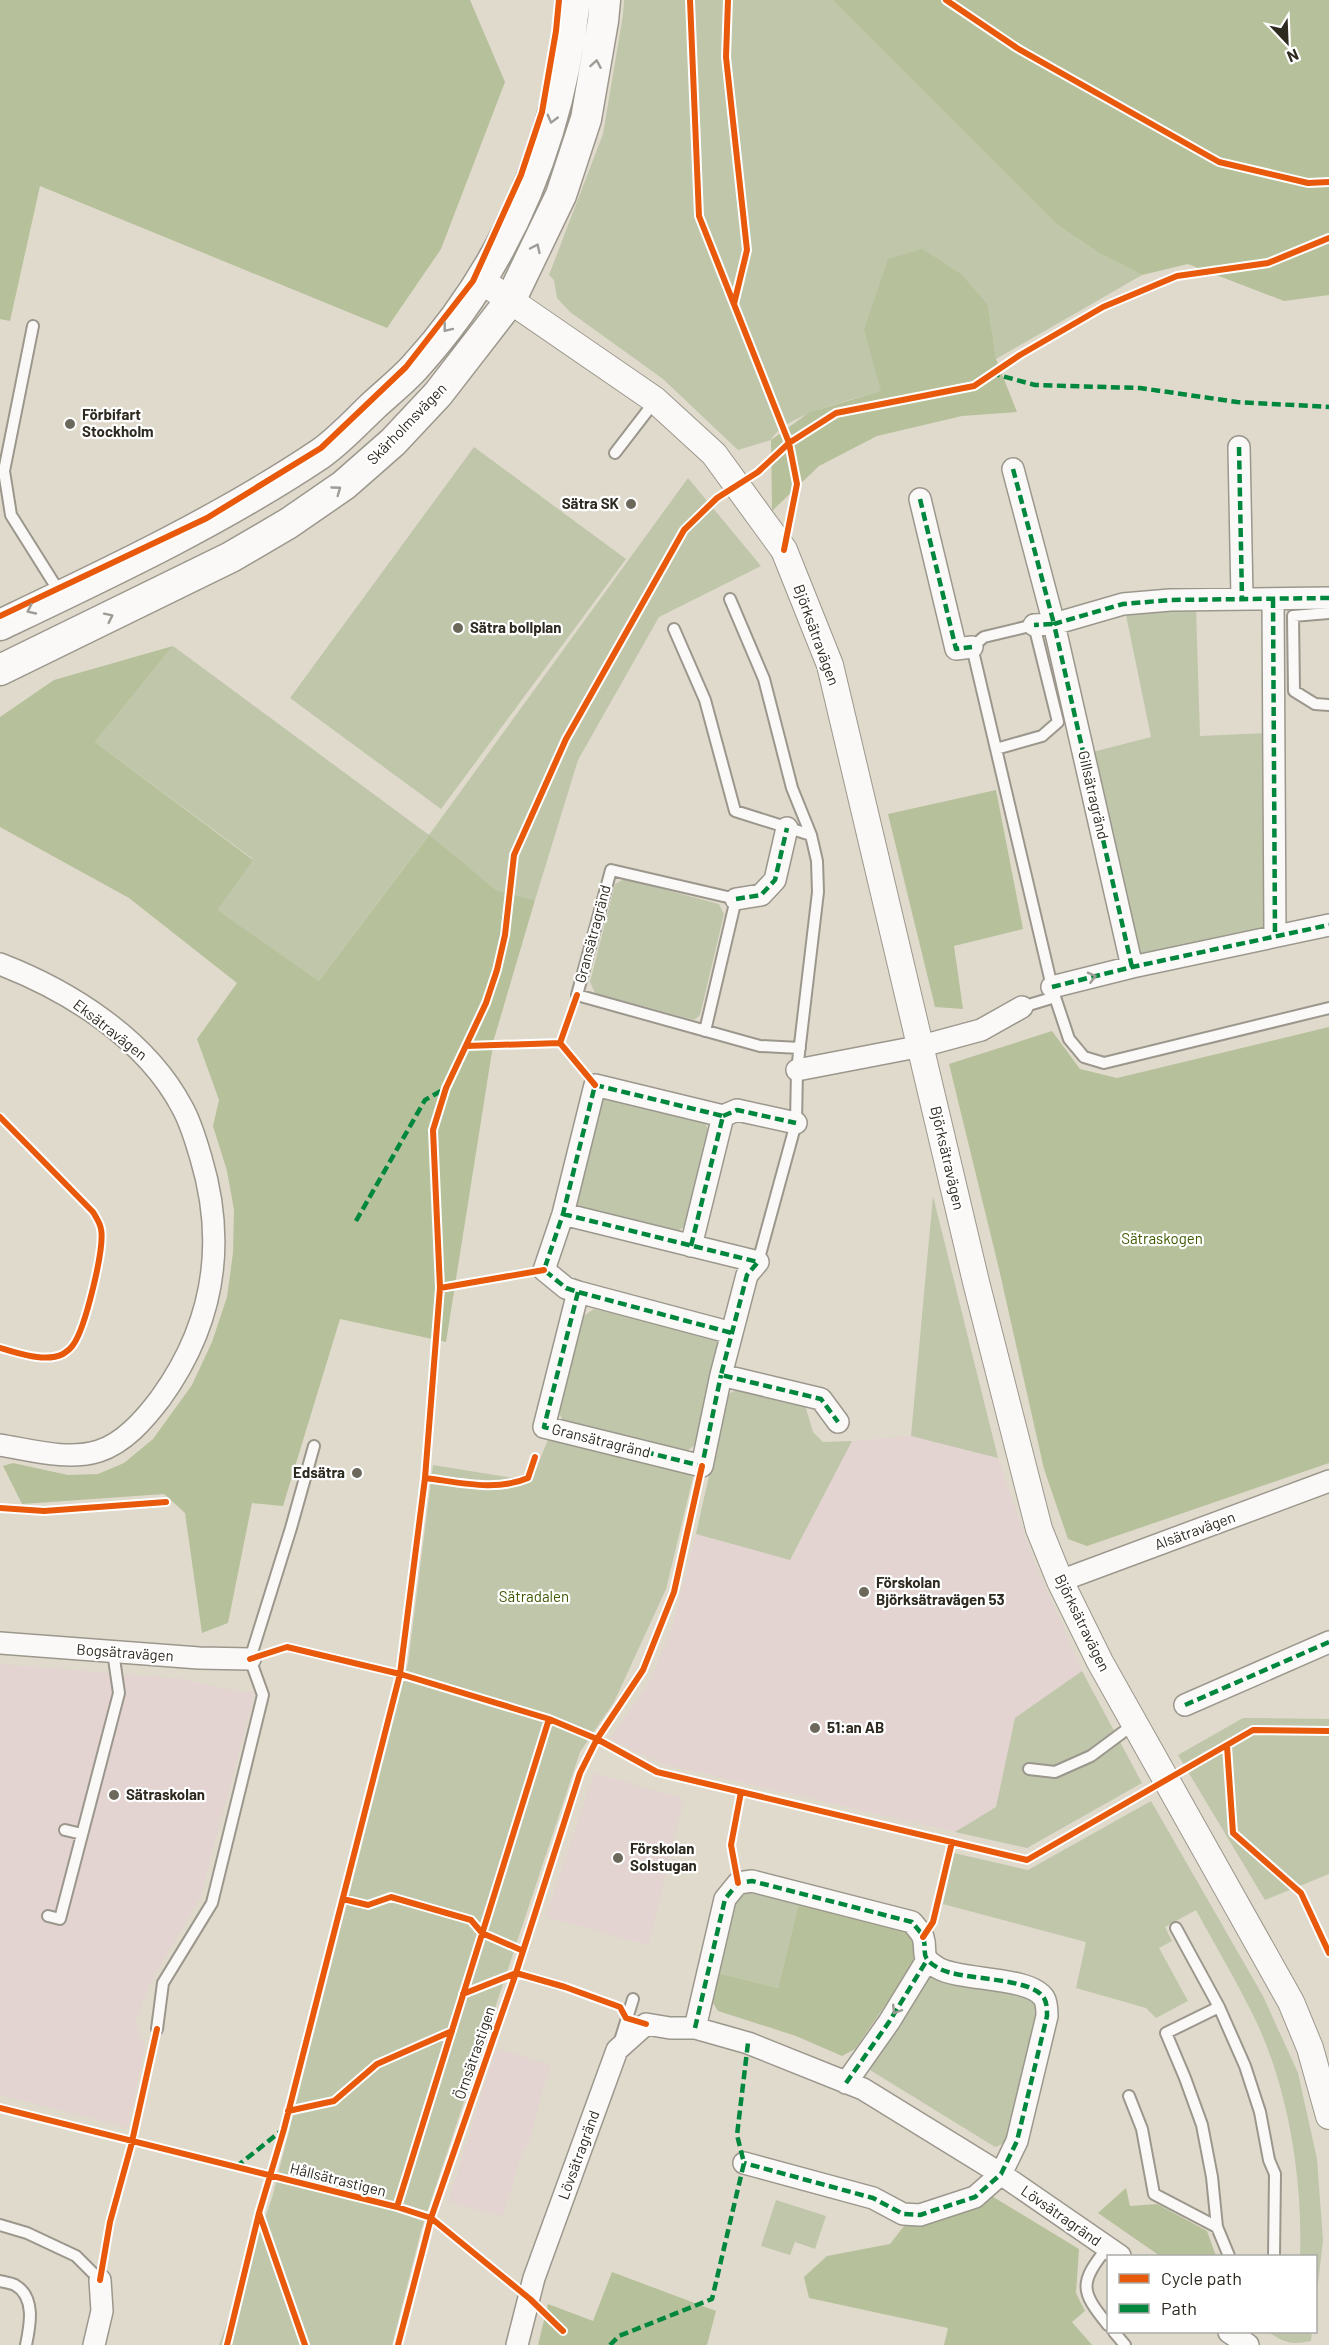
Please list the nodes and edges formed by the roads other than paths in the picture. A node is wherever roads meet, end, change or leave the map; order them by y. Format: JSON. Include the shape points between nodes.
{"nodes":[{"id":1,"x":575,"y":0,"type":"edge"},
{"id":2,"x":605,"y":0,"type":"edge"},
{"id":3,"x":482,"y":281,"type":"junction"},
{"id":4,"x":510,"y":301,"type":"junction"},
{"id":5,"x":33,"y":326,"type":"dead end"},
{"id":6,"x":656,"y":400,"type":"junction"},
{"id":7,"x":1239,"y":447,"type":"dead end"},
{"id":8,"x":615,"y":453,"type":"dead end"},
{"id":9,"x":1013,"y":469,"type":"dead end"},
{"id":10,"x":920,"y":499,"type":"dead end"},
{"id":11,"x":62,"y":596,"type":"junction"},
{"id":12,"x":1242,"y":598,"type":"junction"},
{"id":13,"x":1329,"y":598,"type":"edge"},
{"id":14,"x":730,"y":599,"type":"dead end"},
{"id":15,"x":1273,"y":599,"type":"junction"},
{"id":16,"x":1329,"y":613,"type":"edge"},
{"id":17,"x":0,"y":625,"type":"edge"},
{"id":18,"x":1044,"y":625,"type":"junction"},
{"id":19,"x":674,"y":628,"type":"dead end"},
{"id":20,"x":972,"y":647,"type":"junction"},
{"id":21,"x":0,"y":670,"type":"edge"},
{"id":22,"x":1329,"y":705,"type":"edge"},
{"id":23,"x":996,"y":749,"type":"junction"},
{"id":24,"x":787,"y":828,"type":"junction"},
{"id":25,"x":811,"y":836,"type":"junction"},
{"id":26,"x":736,"y":899,"type":"junction"},
{"id":27,"x":1329,"y":925,"type":"edge"},
{"id":28,"x":1275,"y":936,"type":"junction"},
{"id":29,"x":0,"y":964,"type":"edge"},
{"id":30,"x":1132,"y":967,"type":"junction"},
{"id":31,"x":1054,"y":992,"type":"junction"},
{"id":32,"x":1022,"y":1007,"type":"joint"},
{"id":33,"x":1329,"y":1008,"type":"edge"},
{"id":34,"x":705,"y":1031,"type":"junction"},
{"id":35,"x":922,"y":1046,"type":"junction"},
{"id":36,"x":800,"y":1047,"type":"junction"},
{"id":37,"x":797,"y":1070,"type":"junction"},
{"id":38,"x":723,"y":1116,"type":"junction"},
{"id":39,"x":796,"y":1123,"type":"junction"},
{"id":40,"x":563,"y":1214,"type":"junction"},
{"id":41,"x":691,"y":1246,"type":"junction"},
{"id":42,"x":758,"y":1262,"type":"junction"},
{"id":43,"x":578,"y":1292,"type":"junction"},
{"id":44,"x":732,"y":1333,"type":"junction"},
{"id":45,"x":721,"y":1375,"type":"junction"},
{"id":46,"x":838,"y":1422,"type":"dead end"},
{"id":47,"x":0,"y":1445,"type":"edge"},
{"id":48,"x":314,"y":1446,"type":"dead end"},
{"id":49,"x":1329,"y":1481,"type":"edge"},
{"id":50,"x":1060,"y":1581,"type":"junction"},
{"id":51,"x":1329,"y":1642,"type":"edge"},
{"id":52,"x":0,"y":1643,"type":"edge"},
{"id":53,"x":113,"y":1652,"type":"junction"},
{"id":54,"x":250,"y":1659,"type":"junction"},
{"id":55,"x":1185,"y":1705,"type":"dead end"},
{"id":56,"x":1135,"y":1724,"type":"junction"},
{"id":57,"x":1029,"y":1769,"type":"dead end"},
{"id":58,"x":65,"y":1830,"type":"dead end"},
{"id":59,"x":82,"y":1834,"type":"junction"},
{"id":60,"x":48,"y":1916,"type":"dead end"},
{"id":61,"x":1176,"y":1928,"type":"dead end"},
{"id":62,"x":927,"y":1960,"type":"junction"},
{"id":63,"x":633,"y":1999,"type":"dead end"},
{"id":64,"x":1219,"y":2007,"type":"junction"},
{"id":65,"x":695,"y":2028,"type":"junction"},
{"id":66,"x":157,"y":2029,"type":"dead end"},
{"id":67,"x":617,"y":2050,"type":"junction"},
{"id":68,"x":846,"y":2083,"type":"junction"},
{"id":69,"x":1129,"y":2096,"type":"dead end"},
{"id":70,"x":1329,"y":2116,"type":"edge"},
{"id":71,"x":744,"y":2163,"type":"dead end"},
{"id":72,"x":1001,"y":2174,"type":"junction"},
{"id":73,"x":0,"y":2225,"type":"edge"},
{"id":74,"x":1217,"y":2227,"type":"junction"},
{"id":75,"x":1114,"y":2252,"type":"edge"},
{"id":76,"x":1229,"y":2255,"type":"edge"},
{"id":77,"x":1274,"y":2255,"type":"edge"},
{"id":78,"x":1107,"y":2257,"type":"edge"},
{"id":79,"x":100,"y":2280,"type":"joint"},
{"id":80,"x":0,"y":2282,"type":"edge"},
{"id":81,"x":1107,"y":2324,"type":"edge"},
{"id":82,"x":1115,"y":2333,"type":"edge"},
{"id":83,"x":26,"y":2345,"type":"edge"},
{"id":84,"x":94,"y":2345,"type":"edge"},
{"id":85,"x":517,"y":2345,"type":"edge"},
{"id":86,"x":1125,"y":2345,"type":"edge"}],
"edges":[{"from":1,"to":3,"type":"main road","one_way":true,"via":[[551,127],[523,201]]},
{"from":4,"to":2,"type":"main road","name":"Skärholmsvägen","one_way":true,"via":[[561,195],[586,119]]},
{"from":3,"to":4,"type":"street","name":"Björksätravägen"},
{"from":3,"to":11,"type":"main road","one_way":true,"via":[[413,369],[322,452],[212,520]]},
{"from":4,"to":6,"type":"street","name":"Björksätravägen"},
{"from":21,"to":4,"type":"main road","name":"Skärholmsvägen","one_way":true,"via":[[231,557],[344,485],[393,442],[438,394]]},
{"from":5,"to":11,"type":"lane","via":[[4,471],[11,515]]},
{"from":6,"to":8,"type":"lane"},
{"from":6,"to":35,"type":"street","name":"Björksätravägen","via":[[714,454],[784,550],[830,664]]},
{"from":7,"to":12,"type":"street"},
{"from":9,"to":18,"type":"street","name":"Gillsätragränd"},
{"from":10,"to":20,"type":"street","via":[[956,649]]},
{"from":11,"to":17,"type":"main road","one_way":true},
{"from":12,"to":15,"type":"street"},
{"from":12,"to":18,"type":"street","via":[[1123,604]]},
{"from":13,"to":15,"type":"street"},
{"from":14,"to":25,"type":"lane","name":"Gransätragränd","via":[[764,679],[792,788]]},
{"from":15,"to":28,"type":"street"},
{"from":16,"to":22,"type":"lane","via":[[1293,616],[1292,656],[1294,691],[1315,704]]},
{"from":18,"to":20,"type":"lane","via":[[984,637]]},
{"from":18,"to":23,"type":"lane","name":"Gillsätragränd","via":[[1058,722],[1042,736]]},
{"from":18,"to":30,"type":"street","name":"Gillsätragränd"},
{"from":19,"to":24,"type":"lane","via":[[705,700],[735,812]]},
{"from":20,"to":23,"type":"lane"},
{"from":23,"to":31,"type":"lane"},
{"from":24,"to":25,"type":"lane"},
{"from":24,"to":26,"type":"street","name":"Gransätragränd","via":[[775,880],[761,895]]},
{"from":25,"to":36,"type":"lane","name":"Gransätragränd","via":[[818,892]]},
{"from":26,"to":34,"type":"lane"},
{"from":26,"to":34,"type":"lane","name":"Gransätragränd","via":[[611,870],[577,995]]},
{"from":27,"to":28,"type":"street"},
{"from":28,"to":30,"type":"street"},
{"from":29,"to":47,"type":"street","name":"Eksätravägen","via":[[60,992],[129,1041],[151,1063],[182,1107],[207,1177],[214,1216],[214,1265],[203,1315],[180,1371],[146,1418],[114,1445],[79,1455]]},
{"from":31,"to":30,"type":"street","one_way":true},
{"from":31,"to":32,"type":"lane"},
{"from":31,"to":33,"type":"lane","via":[[1069,1039],[1084,1057],[1104,1064]]},
{"from":32,"to":35,"type":"street","via":[[981,1030]]},
{"from":34,"to":36,"type":"lane","name":"Gransätragränd","via":[[760,1046]]},
{"from":35,"to":37,"type":"street"},
{"from":35,"to":50,"type":"street","name":"Björksätravägen","via":[[976,1282],[1039,1529]]},
{"from":36,"to":37,"type":"lane","name":"Gransätragränd"},
{"from":37,"to":39,"type":"lane","name":"Gransätragränd"},
{"from":38,"to":39,"type":"street","via":[[737,1110]]},
{"from":38,"to":40,"type":"street","via":[[595,1085]]},
{"from":38,"to":41,"type":"street"},
{"from":39,"to":42,"type":"lane","name":"Gransätragränd"},
{"from":40,"to":41,"type":"street"},
{"from":40,"to":43,"type":"street","via":[[544,1270],[566,1288]]},
{"from":41,"to":42,"type":"street"},
{"from":42,"to":44,"type":"street","name":"Gransätragränd","via":[[747,1275]]},
{"from":43,"to":44,"type":"street"},
{"from":43,"to":45,"type":"street","name":"Gransätragränd","via":[[544,1427],[702,1466]]},
{"from":44,"to":45,"type":"street","name":"Gransätragränd"},
{"from":45,"to":46,"type":"street","via":[[821,1399]]},
{"from":48,"to":54,"type":"lane"},
{"from":49,"to":50,"type":"street","name":"Alsätravägen"},
{"from":50,"to":56,"type":"street","name":"Björksätravägen"},
{"from":51,"to":55,"type":"street"},
{"from":52,"to":53,"type":"street","name":"Bogsätravägen"},
{"from":53,"to":54,"type":"street","name":"Bogsätravägen"},
{"from":53,"to":59,"type":"lane","via":[[119,1693]]},
{"from":54,"to":66,"type":"lane","via":[[263,1695],[212,1903],[163,1983]]},
{"from":56,"to":57,"type":"lane","via":[[1091,1756],[1055,1772]]},
{"from":56,"to":70,"type":"street","name":"Björksätravägen","via":[[1291,2002],[1310,2048]]},
{"from":58,"to":59,"type":"lane"},
{"from":59,"to":60,"type":"lane","via":[[60,1919]]},
{"from":61,"to":64,"type":"lane"},
{"from":62,"to":65,"type":"street","via":[[923,1936],[912,1922],[752,1881],[738,1883],[725,1899]]},
{"from":62,"to":68,"type":"street","one_way":true},
{"from":62,"to":72,"type":"street","via":[[940,1969],[1027,1987],[1045,2000],[1047,2016],[1017,2141]]},
{"from":63,"to":67,"type":"lane"},
{"from":64,"to":74,"type":"lane","via":[[1166,2033],[1202,2125]]},
{"from":64,"to":77,"type":"lane","via":[[1245,2067],[1275,2174]]},
{"from":65,"to":67,"type":"street","name":"Lövsätragränd","via":[[646,2024]]},
{"from":65,"to":68,"type":"street","name":"Lövsätragränd","via":[[748,2043]]},
{"from":67,"to":85,"type":"street","name":"Lövsätragränd","via":[[534,2278]]},
{"from":68,"to":72,"type":"street","name":"Lövsätragränd","via":[[863,2088]]},
{"from":69,"to":74,"type":"lane","via":[[1142,2129],[1154,2194]]},
{"from":71,"to":72,"type":"street","via":[[873,2198],[903,2214],[920,2216],[975,2196]]},
{"from":72,"to":75,"type":"street","name":"Lövsätragränd"},
{"from":73,"to":79,"type":"lane","via":[[76,2256]]},
{"from":74,"to":76,"type":"lane"},
{"from":78,"to":81,"type":"lane","via":[[1089,2270],[1086,2288],[1090,2303]]},
{"from":79,"to":84,"type":"street","via":[[102,2311]]},
{"from":80,"to":83,"type":"lane","via":[[15,2285],[29,2307]]},
{"from":82,"to":86,"type":"lane"}]}
